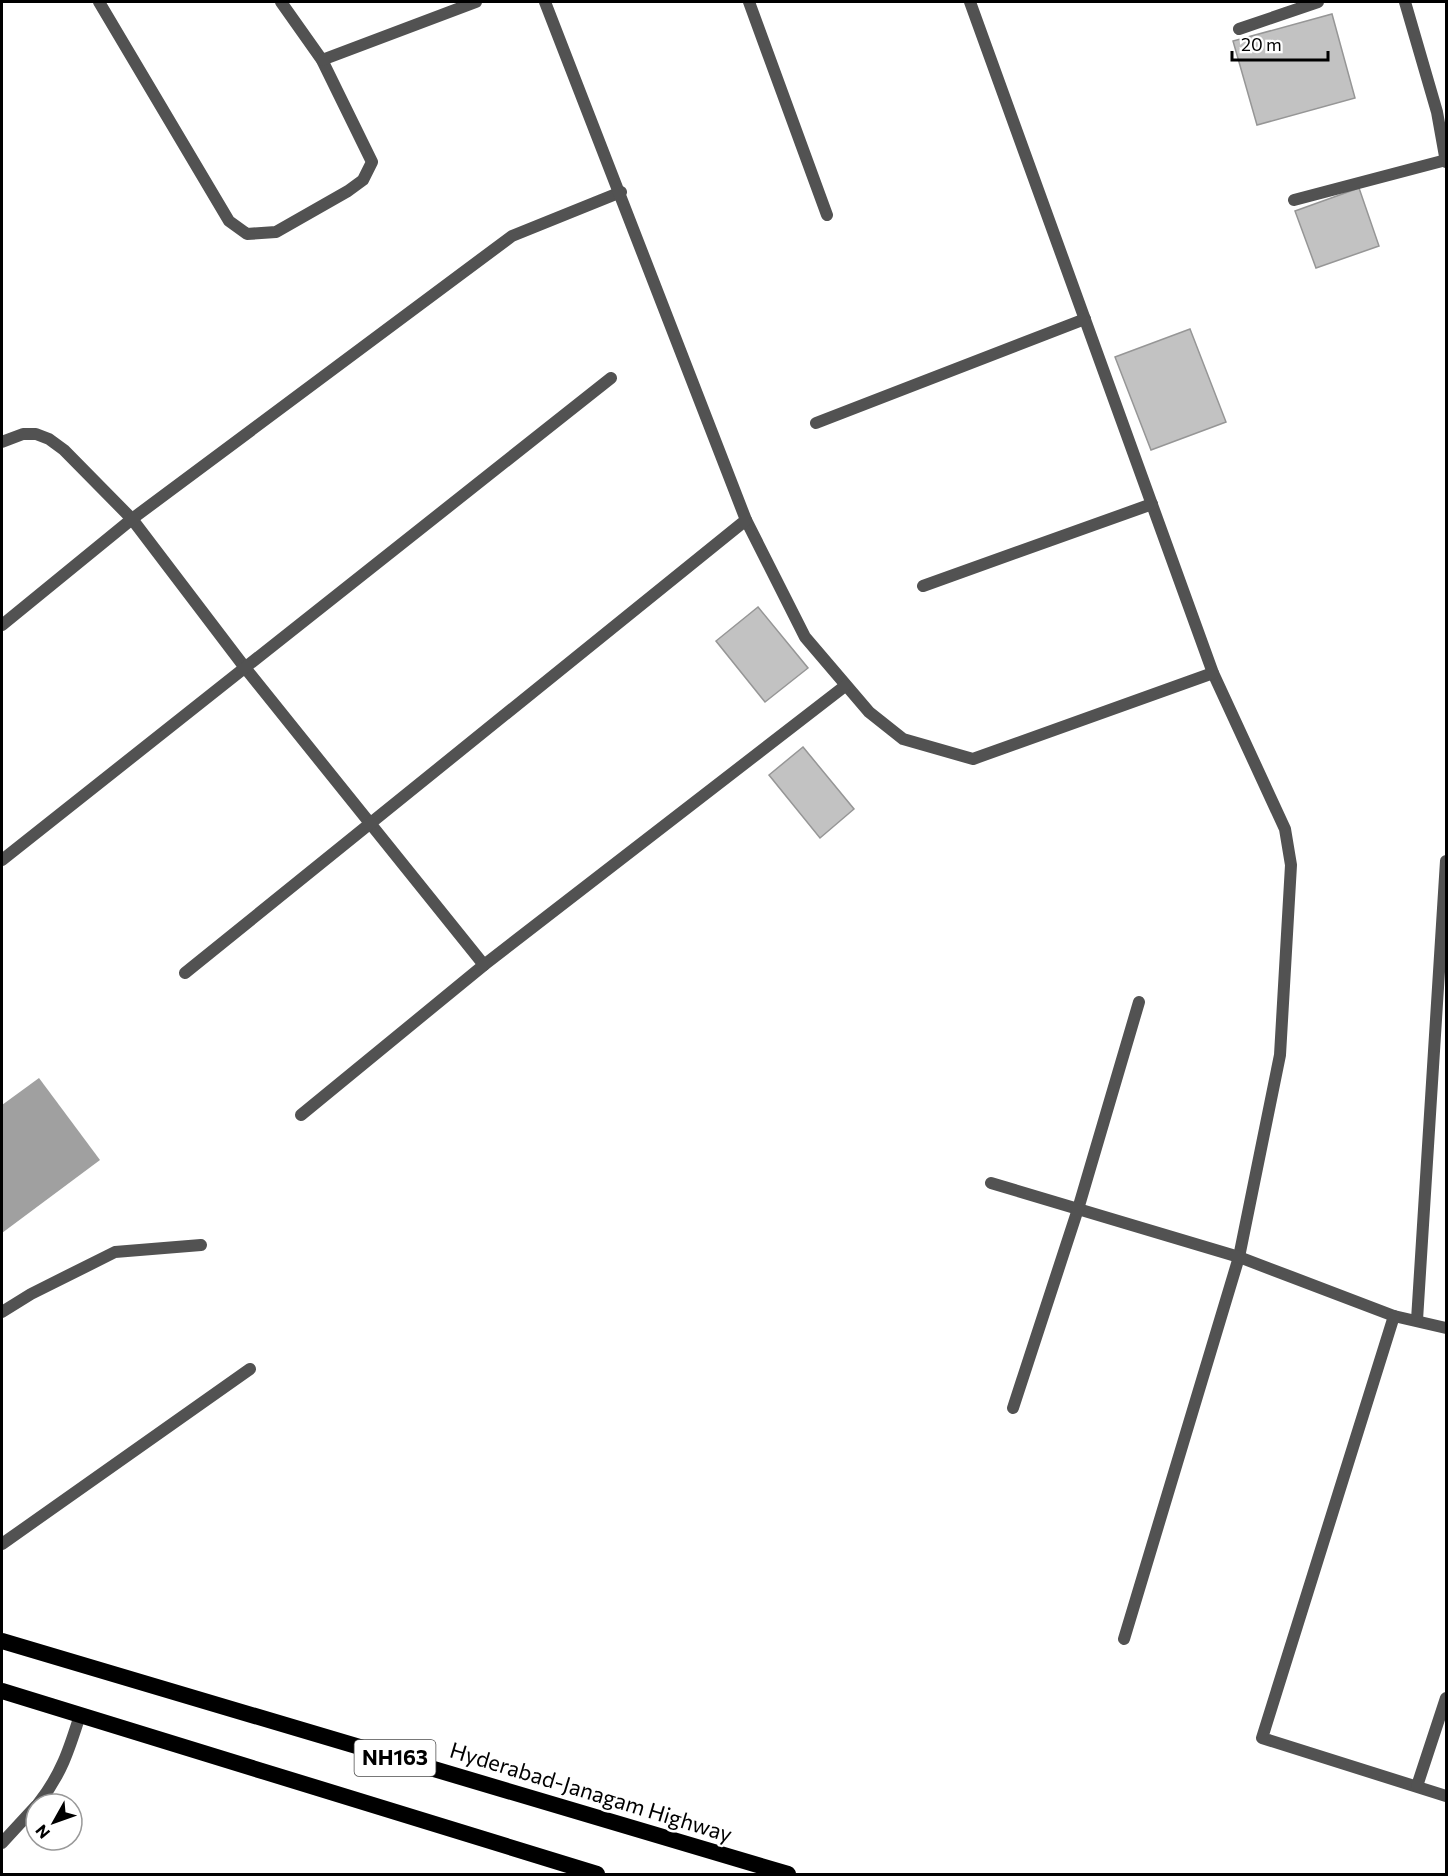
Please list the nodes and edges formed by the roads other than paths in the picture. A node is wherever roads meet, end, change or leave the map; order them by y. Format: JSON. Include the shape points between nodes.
{"nodes":[{"id":1,"x":99,"y":2,"type":"edge"},
{"id":2,"x":281,"y":2,"type":"edge"},
{"id":3,"x":476,"y":2,"type":"edge"},
{"id":4,"x":545,"y":2,"type":"edge"},
{"id":5,"x":748,"y":2,"type":"edge"},
{"id":6,"x":970,"y":2,"type":"edge"},
{"id":7,"x":1318,"y":2,"type":"edge"},
{"id":8,"x":1405,"y":2,"type":"edge"},
{"id":9,"x":1239,"y":29,"type":"dead end"},
{"id":10,"x":322,"y":60,"type":"junction"},
{"id":11,"x":1446,"y":161,"type":"edge"},
{"id":12,"x":621,"y":192,"type":"junction"},
{"id":13,"x":1294,"y":200,"type":"dead end"},
{"id":14,"x":827,"y":215,"type":"dead end"},
{"id":15,"x":1085,"y":319,"type":"junction"},
{"id":16,"x":611,"y":378,"type":"dead end"},
{"id":17,"x":816,"y":423,"type":"dead end"},
{"id":18,"x":2,"y":442,"type":"edge"},
{"id":19,"x":1152,"y":504,"type":"junction"},
{"id":20,"x":132,"y":519,"type":"junction"},
{"id":21,"x":746,"y":520,"type":"junction"},
{"id":22,"x":923,"y":586,"type":"dead end"},
{"id":23,"x":2,"y":625,"type":"edge"},
{"id":24,"x":246,"y":669,"type":"junction"},
{"id":25,"x":1213,"y":673,"type":"junction"},
{"id":26,"x":845,"y":686,"type":"junction"},
{"id":27,"x":372,"y":824,"type":"junction"},
{"id":28,"x":2,"y":860,"type":"edge"},
{"id":29,"x":1446,"y":861,"type":"edge"},
{"id":30,"x":484,"y":965,"type":"junction"},
{"id":31,"x":185,"y":973,"type":"dead end"},
{"id":32,"x":1139,"y":1002,"type":"dead end"},
{"id":33,"x":301,"y":1115,"type":"dead end"},
{"id":34,"x":991,"y":1183,"type":"dead end"},
{"id":35,"x":1078,"y":1209,"type":"junction"},
{"id":36,"x":201,"y":1245,"type":"dead end"},
{"id":37,"x":1239,"y":1257,"type":"junction"},
{"id":38,"x":2,"y":1312,"type":"edge"},
{"id":39,"x":1394,"y":1316,"type":"junction"},
{"id":40,"x":1417,"y":1320,"type":"junction"},
{"id":41,"x":1446,"y":1328,"type":"edge"},
{"id":42,"x":250,"y":1369,"type":"dead end"},
{"id":43,"x":1013,"y":1408,"type":"dead end"},
{"id":44,"x":2,"y":1544,"type":"edge"},
{"id":45,"x":1124,"y":1639,"type":"dead end"},
{"id":46,"x":2,"y":1641,"type":"edge"},
{"id":47,"x":2,"y":1691,"type":"edge"},
{"id":48,"x":1446,"y":1698,"type":"edge"},
{"id":49,"x":80,"y":1715,"type":"junction"},
{"id":50,"x":1417,"y":1786,"type":"junction"},
{"id":51,"x":48,"y":1792,"type":"edge"},
{"id":52,"x":1446,"y":1796,"type":"edge"},
{"id":53,"x":24,"y":1819,"type":"edge"},
{"id":54,"x":2,"y":1843,"type":"edge"},
{"id":55,"x":597,"y":1875,"type":"edge"},
{"id":56,"x":788,"y":1875,"type":"edge"}],
"edges":[{"from":1,"to":10,"type":"street","via":[[229,221],[248,234],[276,232],[363,180],[372,162]]},
{"from":2,"to":10,"type":"street"},
{"from":3,"to":10,"type":"street"},
{"from":4,"to":12,"type":"street"},
{"from":5,"to":14,"type":"street"},
{"from":6,"to":15,"type":"street"},
{"from":7,"to":9,"type":"street"},
{"from":8,"to":11,"type":"street","via":[[1437,112]]},
{"from":11,"to":13,"type":"street"},
{"from":12,"to":20,"type":"street","via":[[512,236]]},
{"from":12,"to":21,"type":"street"},
{"from":15,"to":17,"type":"street"},
{"from":15,"to":19,"type":"street"},
{"from":16,"to":24,"type":"street"},
{"from":18,"to":20,"type":"street","via":[[23,434],[49,439]]},
{"from":19,"to":22,"type":"street"},
{"from":19,"to":25,"type":"street"},
{"from":20,"to":23,"type":"street"},
{"from":20,"to":24,"type":"street"},
{"from":21,"to":26,"type":"street","via":[[805,637]]},
{"from":21,"to":27,"type":"street"},
{"from":24,"to":27,"type":"street"},
{"from":24,"to":28,"type":"street"},
{"from":25,"to":26,"type":"street","via":[[973,759],[903,738],[869,712]]},
{"from":25,"to":37,"type":"street","via":[[1285,829],[1291,865],[1280,1055]]},
{"from":26,"to":30,"type":"street"},
{"from":27,"to":30,"type":"street"},
{"from":27,"to":31,"type":"street"},
{"from":29,"to":40,"type":"street"},
{"from":30,"to":33,"type":"street"},
{"from":32,"to":35,"type":"street"},
{"from":34,"to":35,"type":"street"},
{"from":35,"to":37,"type":"street"},
{"from":35,"to":43,"type":"street"},
{"from":36,"to":38,"type":"street","via":[[115,1252]]},
{"from":37,"to":39,"type":"street"},
{"from":37,"to":45,"type":"street"},
{"from":39,"to":40,"type":"street"},
{"from":39,"to":50,"type":"street","via":[[1262,1738]]},
{"from":40,"to":41,"type":"street"},
{"from":42,"to":44,"type":"street"},
{"from":46,"to":56,"type":"highway","name":"Hyderabad-Janagam Highway","number":"NH163"},
{"from":47,"to":49,"type":"highway","number":"NH163"},
{"from":48,"to":50,"type":"street"},
{"from":49,"to":51,"type":"street","via":[[64,1765]]},
{"from":49,"to":55,"type":"highway","number":"NH163"},
{"from":50,"to":52,"type":"street"},
{"from":53,"to":54,"type":"street"}]}
